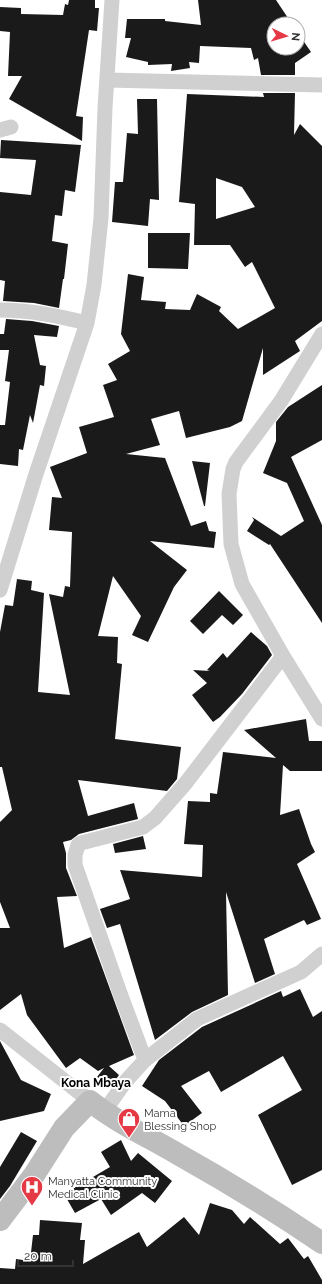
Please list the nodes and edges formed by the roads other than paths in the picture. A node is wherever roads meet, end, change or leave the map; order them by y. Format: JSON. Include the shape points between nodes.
{"nodes":[{"id":1,"x":112,"y":0,"type":"edge"},
{"id":2,"x":108,"y":80,"type":"junction"},
{"id":3,"x":322,"y":85,"type":"edge"},
{"id":4,"x":0,"y":310,"type":"edge"},
{"id":5,"x":87,"y":323,"type":"junction"},
{"id":6,"x":322,"y":334,"type":"edge"},
{"id":7,"x":3,"y":571,"type":"edge"},
{"id":8,"x":0,"y":590,"type":"edge"},
{"id":9,"x":283,"y":656,"type":"junction"},
{"id":10,"x":322,"y":719,"type":"edge"},
{"id":11,"x":322,"y":954,"type":"edge"},
{"id":12,"x":0,"y":1030,"type":"edge"},
{"id":13,"x":145,"y":1060,"type":"junction"},
{"id":14,"x":97,"y":1107,"type":"junction"},
{"id":15,"x":0,"y":1220,"type":"edge"},
{"id":16,"x":322,"y":1243,"type":"edge"}],
"edges":[{"from":1,"to":2,"type":"street"},
{"from":2,"to":3,"type":"street"},
{"from":2,"to":5,"type":"street","via":[[101,218]]},
{"from":4,"to":5,"type":"street","via":[[20,310]]},
{"from":5,"to":7,"type":"street"},
{"from":6,"to":9,"type":"street","via":[[281,401],[236,462],[229,494],[231,544],[242,584]]},
{"from":7,"to":8,"type":"street"},
{"from":9,"to":10,"type":"street"},
{"from":9,"to":13,"type":"street","via":[[185,784],[155,818],[143,827],[82,843],[76,850],[75,865]]},
{"from":11,"to":13,"type":"street","via":[[301,972],[197,1019]]},
{"from":12,"to":14,"type":"street"},
{"from":13,"to":14,"type":"street"},
{"from":14,"to":15,"type":"street","via":[[64,1128],[34,1175]]},
{"from":14,"to":16,"type":"street","via":[[295,1224]]}]}
